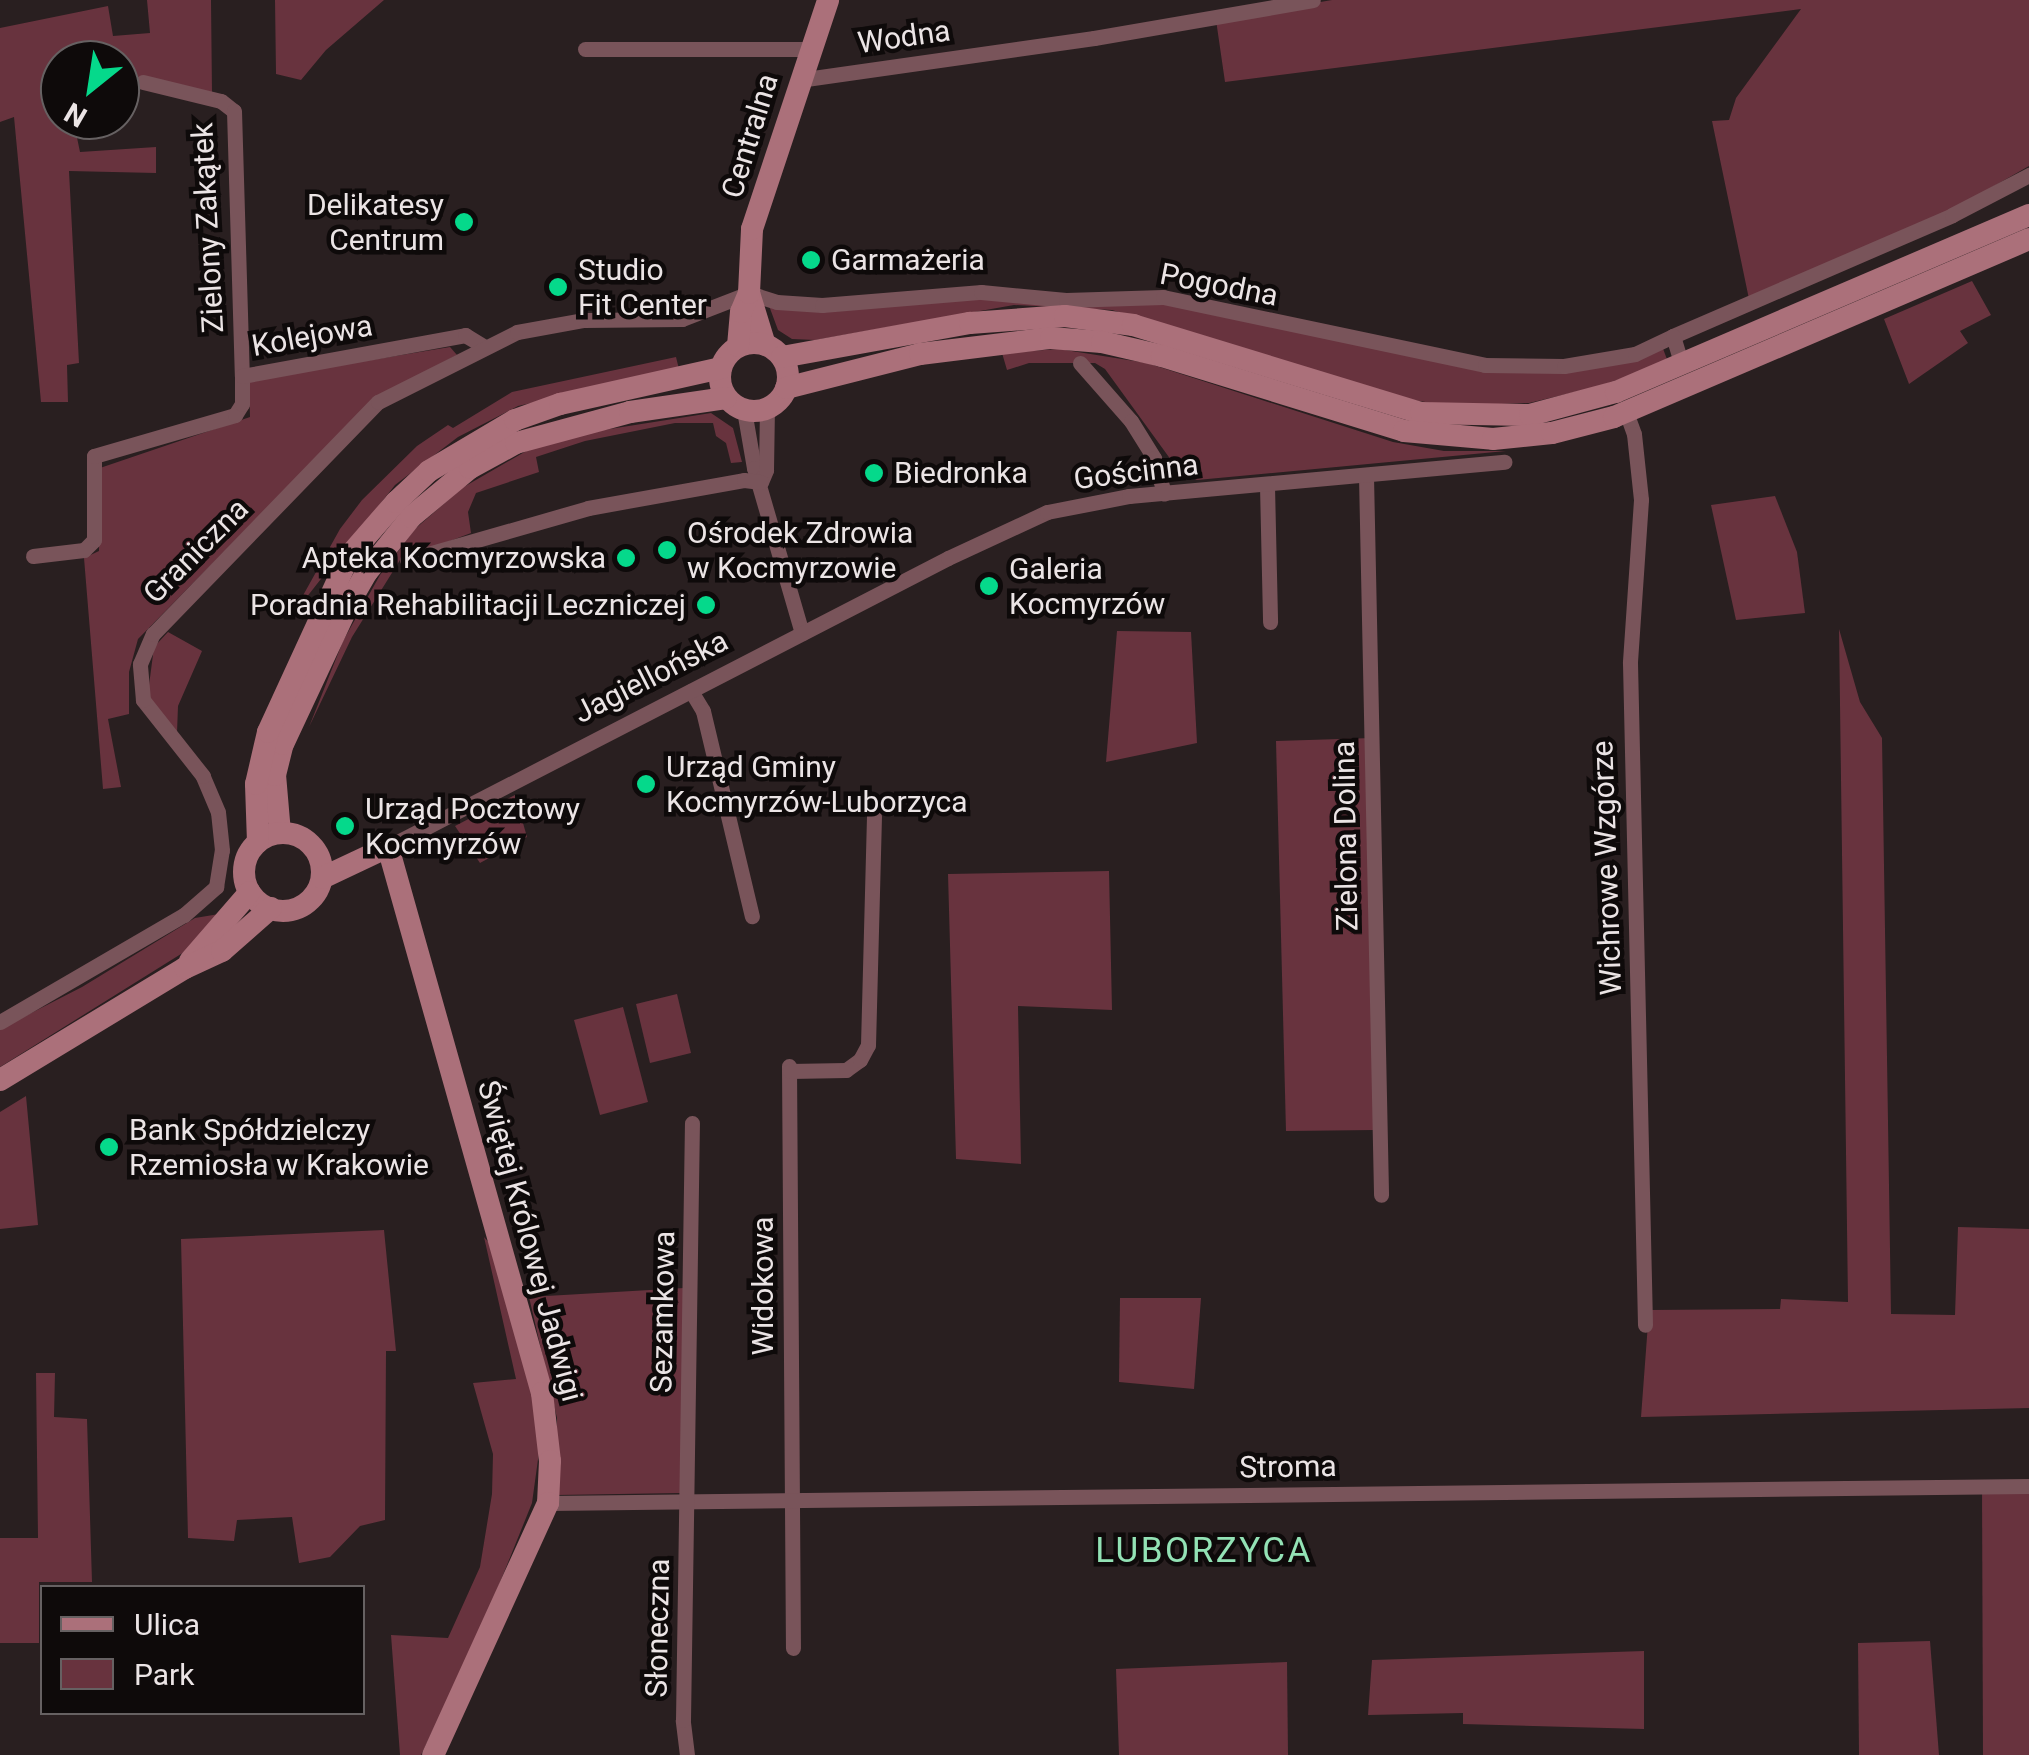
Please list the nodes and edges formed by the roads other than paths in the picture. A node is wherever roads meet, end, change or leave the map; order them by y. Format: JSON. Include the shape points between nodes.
{"nodes":[{"id":1,"x":828,"y":0,"type":"edge"},
{"id":2,"x":1313,"y":0,"type":"edge"},
{"id":3,"x":585,"y":50,"type":"dead end"},
{"id":4,"x":810,"y":50,"type":"junction"},
{"id":5,"x":798,"y":80,"type":"junction"},
{"id":6,"x":143,"y":82,"type":"dead end"},
{"id":7,"x":2029,"y":175,"type":"edge"},
{"id":8,"x":2029,"y":215,"type":"edge"},
{"id":9,"x":2029,"y":239,"type":"edge"},
{"id":10,"x":1902,"y":281,"type":"junction"},
{"id":11,"x":749,"y":293,"type":"junction"},
{"id":12,"x":1672,"y":336,"type":"junction"},
{"id":13,"x":483,"y":346,"type":"junction"},
{"id":14,"x":738,"y":346,"type":"junction"},
{"id":15,"x":773,"y":351,"type":"junction"},
{"id":16,"x":1080,"y":363,"type":"dead end"},
{"id":17,"x":1682,"y":365,"type":"junction"},
{"id":18,"x":721,"y":368,"type":"junction"},
{"id":19,"x":242,"y":376,"type":"junction"},
{"id":20,"x":786,"y":388,"type":"junction"},
{"id":21,"x":746,"y":405,"type":"junction"},
{"id":22,"x":1626,"y":412,"type":"junction"},
{"id":23,"x":1504,"y":462,"type":"dead end"},
{"id":24,"x":1366,"y":476,"type":"junction"},
{"id":25,"x":761,"y":482,"type":"junction"},
{"id":26,"x":1267,"y":486,"type":"junction"},
{"id":27,"x":1164,"y":494,"type":"junction"},
{"id":28,"x":34,"y":556,"type":"dead end"},
{"id":29,"x":407,"y":560,"type":"dead end"},
{"id":30,"x":1270,"y":622,"type":"dead end"},
{"id":31,"x":802,"y":633,"type":"junction"},
{"id":32,"x":691,"y":691,"type":"junction"},
{"id":33,"x":874,"y":816,"type":"dead end"},
{"id":34,"x":280,"y":833,"type":"junction"},
{"id":35,"x":258,"y":842,"type":"junction"},
{"id":36,"x":388,"y":847,"type":"junction"},
{"id":37,"x":317,"y":853,"type":"junction"},
{"id":38,"x":322,"y":878,"type":"junction"},
{"id":39,"x":250,"y":892,"type":"junction"},
{"id":40,"x":270,"y":908,"type":"junction"},
{"id":41,"x":752,"y":916,"type":"dead end"},
{"id":42,"x":185,"y":968,"type":"junction"},
{"id":43,"x":0,"y":1022,"type":"edge"},
{"id":44,"x":0,"y":1080,"type":"edge"},
{"id":45,"x":692,"y":1123,"type":"dead end"},
{"id":46,"x":1381,"y":1195,"type":"dead end"},
{"id":47,"x":1645,"y":1325,"type":"dead end"},
{"id":48,"x":2029,"y":1486,"type":"edge"},
{"id":49,"x":792,"y":1500,"type":"junction"},
{"id":50,"x":688,"y":1501,"type":"junction"},
{"id":51,"x":548,"y":1503,"type":"junction"},
{"id":52,"x":792,"y":1648,"type":"dead end"},
{"id":53,"x":433,"y":1755,"type":"edge"},
{"id":54,"x":687,"y":1755,"type":"edge"}],
"edges":[{"from":1,"to":4,"type":"main road","name":"Centralna"},
{"from":2,"to":5,"type":"street","name":"Wodna"},
{"from":3,"to":4,"type":"street"},
{"from":4,"to":5,"type":"main road","name":"Centralna"},
{"from":5,"to":11,"type":"main road","name":"Centralna","via":[[752,229]]},
{"from":6,"to":19,"type":"street","name":"Zielony Zakątek","via":[[234,111]]},
{"from":7,"to":12,"type":"street","name":"Pogodna"},
{"from":8,"to":10,"type":"main road"},
{"from":9,"to":10,"type":"main road"},
{"from":10,"to":17,"type":"main road"},
{"from":10,"to":22,"type":"main road"},
{"from":11,"to":12,"type":"street","name":"Pogodna","via":[[822,305],[981,292],[1066,300],[1163,297],[1485,365],[1564,366],[1634,354]]},
{"from":11,"to":13,"type":"street","name":"Graniczna","via":[[682,319],[584,320],[532,328]]},
{"from":11,"to":14,"type":"main road","name":"Centralna"},
{"from":11,"to":15,"type":"main road","name":"Centralna"},
{"from":12,"to":17,"type":"street"},
{"from":13,"to":19,"type":"street","name":"Kolejowa","via":[[465,334]]},
{"from":13,"to":43,"type":"street","name":"Graniczna","via":[[378,402],[152,634],[140,664],[142,696],[203,776],[218,812],[216,888],[184,915]]},
{"from":14,"to":15,"type":"main road"},
{"from":14,"to":18,"type":"main road"},
{"from":15,"to":17,"type":"main road","via":[[1065,316],[1133,325],[1420,413],[1496,417],[1568,406]]},
{"from":15,"to":20,"type":"main road","via":[[788,376]]},
{"from":16,"to":27,"type":"street","via":[[1131,421],[1154,458]]},
{"from":18,"to":21,"type":"main road","via":[[720,386]]},
{"from":18,"to":35,"type":"main road","via":[[515,420],[428,471],[396,502],[348,556],[268,732],[256,784]]},
{"from":19,"to":28,"type":"street","name":"Kolejowa","via":[[235,415],[94,456],[94,540],[84,550]]},
{"from":20,"to":21,"type":"main road"},
{"from":20,"to":22,"type":"main road","via":[[920,354],[1051,338],[1162,356],[1356,420],[1455,438],[1552,433]]},
{"from":21,"to":25,"type":"street"},
{"from":21,"to":34,"type":"main road","via":[[630,412],[516,443],[470,468],[410,517],[366,572],[283,744],[274,774]]},
{"from":22,"to":47,"type":"street","name":"Wichrowe Wzgórze","via":[[1641,500],[1630,663]]},
{"from":23,"to":24,"type":"street","name":"Gościnna"},
{"from":24,"to":26,"type":"street","name":"Gościnna"},
{"from":24,"to":46,"type":"street","name":"Zielona Dolina"},
{"from":25,"to":29,"type":"street","via":[[588,508]]},
{"from":25,"to":31,"type":"street"},
{"from":26,"to":27,"type":"street","name":"Gościnna"},
{"from":26,"to":30,"type":"street"},
{"from":27,"to":31,"type":"street","name":"Gościnna","via":[[1083,502],[1025,520]]},
{"from":31,"to":32,"type":"street","name":"Jagiellońska"},
{"from":32,"to":36,"type":"street","name":"Jagiellońska"},
{"from":32,"to":41,"type":"street","via":[[703,712]]},
{"from":33,"to":49,"type":"street","name":"Widokowa","via":[[868,1045],[846,1070],[790,1068]]},
{"from":34,"to":35,"type":"main road"},
{"from":34,"to":37,"type":"main road","via":[[302,838]]},
{"from":35,"to":39,"type":"main road","via":[[246,862]]},
{"from":36,"to":37,"type":"main road","name":"Jagiellońska"},
{"from":36,"to":38,"type":"main road","name":"Jagiellońska"},
{"from":36,"to":51,"type":"main road","name":"Świętej Królowej Jadwigi","via":[[542,1393]]},
{"from":37,"to":38,"type":"main road"},
{"from":38,"to":40,"type":"main road","via":[[299,907]]},
{"from":39,"to":40,"type":"main road"},
{"from":39,"to":42,"type":"main road"},
{"from":40,"to":42,"type":"main road","via":[[222,951]]},
{"from":42,"to":44,"type":"main road"},
{"from":45,"to":50,"type":"street","name":"Sezamkowa"},
{"from":48,"to":49,"type":"street","name":"Stroma"},
{"from":49,"to":50,"type":"street","name":"Stroma"},
{"from":49,"to":52,"type":"street","name":"Widokowa"},
{"from":50,"to":51,"type":"street","name":"Stroma"},
{"from":50,"to":54,"type":"street","name":"Słoneczna"},
{"from":51,"to":53,"type":"main road","name":"Świętej Królowej Jadwigi"}]}
